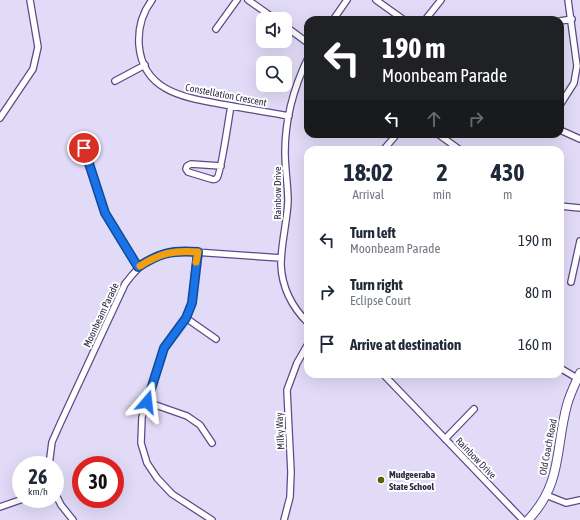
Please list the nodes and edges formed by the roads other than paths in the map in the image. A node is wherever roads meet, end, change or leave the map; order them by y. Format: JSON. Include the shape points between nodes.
{"nodes":[{"id":1,"x":30,"y":0,"type":"edge"},
{"id":2,"x":152,"y":0,"type":"edge"},
{"id":3,"x":237,"y":0,"type":"edge"},
{"id":4,"x":248,"y":0,"type":"edge"},
{"id":5,"x":347,"y":0,"type":"edge"},
{"id":6,"x":376,"y":0,"type":"edge"},
{"id":7,"x":441,"y":0,"type":"edge"},
{"id":8,"x":568,"y":0,"type":"edge"},
{"id":9,"x":265,"y":12,"type":"edge"},
{"id":10,"x":336,"y":16,"type":"edge"},
{"id":11,"x":398,"y":16,"type":"edge"},
{"id":12,"x":428,"y":16,"type":"edge"},
{"id":13,"x":572,"y":19,"type":"junction"},
{"id":14,"x":564,"y":20,"type":"edge"},
{"id":15,"x":216,"y":29,"type":"dead end"},
{"id":16,"x":292,"y":31,"type":"edge"},
{"id":17,"x":304,"y":40,"type":"edge"},
{"id":18,"x":145,"y":65,"type":"junction"},
{"id":19,"x":304,"y":68,"type":"edge"},
{"id":20,"x":115,"y":81,"type":"dead end"},
{"id":21,"x":564,"y":100,"type":"edge"},
{"id":22,"x":231,"y":106,"type":"junction"},
{"id":23,"x":289,"y":116,"type":"junction"},
{"id":24,"x":0,"y":118,"type":"edge"},
{"id":25,"x":564,"y":132,"type":"edge"},
{"id":26,"x":394,"y":138,"type":"edge"},
{"id":27,"x":444,"y":138,"type":"edge"},
{"id":28,"x":580,"y":139,"type":"edge"},
{"id":29,"x":387,"y":146,"type":"edge"},
{"id":30,"x":454,"y":146,"type":"edge"},
{"id":31,"x":84,"y":148,"type":"dead end"},
{"id":32,"x":220,"y":166,"type":"junction"},
{"id":33,"x":564,"y":206,"type":"edge"},
{"id":34,"x":580,"y":208,"type":"edge"},
{"id":35,"x":580,"y":241,"type":"edge"},
{"id":36,"x":198,"y":252,"type":"junction"},
{"id":37,"x":281,"y":258,"type":"junction"},
{"id":38,"x":138,"y":267,"type":"junction"},
{"id":39,"x":571,"y":282,"type":"dead end"},
{"id":40,"x":186,"y":318,"type":"junction"},
{"id":41,"x":304,"y":319,"type":"edge"},
{"id":42,"x":216,"y":339,"type":"dead end"},
{"id":43,"x":304,"y":350,"type":"edge"},
{"id":44,"x":564,"y":370,"type":"edge"},
{"id":45,"x":579,"y":377,"type":"edge"},
{"id":46,"x":387,"y":378,"type":"edge"},
{"id":47,"x":147,"y":402,"type":"junction"},
{"id":48,"x":474,"y":409,"type":"dead end"},
{"id":49,"x":445,"y":438,"type":"junction"},
{"id":50,"x":212,"y":443,"type":"dead end"},
{"id":51,"x":51,"y":456,"type":"edge"},
{"id":52,"x":546,"y":495,"type":"junction"},
{"id":53,"x":580,"y":500,"type":"edge"},
{"id":54,"x":12,"y":503,"type":"edge"},
{"id":55,"x":0,"y":507,"type":"edge"},
{"id":56,"x":63,"y":508,"type":"edge"},
{"id":57,"x":73,"y":520,"type":"edge"},
{"id":58,"x":212,"y":520,"type":"edge"},
{"id":59,"x":284,"y":520,"type":"edge"},
{"id":60,"x":523,"y":520,"type":"edge"},
{"id":61,"x":528,"y":520,"type":"edge"}],
"edges":[{"from":1,"to":24,"type":"street","via":[[38,47],[33,69]]},
{"from":2,"to":18,"type":"street","name":"Constellation Crescent","via":[[143,15],[139,32],[139,49]]},
{"from":3,"to":15,"type":"street"},
{"from":4,"to":9,"type":"street"},
{"from":5,"to":10,"type":"street"},
{"from":6,"to":11,"type":"street"},
{"from":7,"to":12,"type":"street"},
{"from":8,"to":13,"type":"street"},
{"from":13,"to":14,"type":"street"},
{"from":13,"to":21,"type":"street","via":[[577,66],[571,89]]},
{"from":16,"to":17,"type":"street"},
{"from":18,"to":20,"type":"street"},
{"from":18,"to":22,"type":"street","name":"Constellation Crescent","via":[[160,85],[176,94]]},
{"from":19,"to":23,"type":"street","name":"Rainbow Drive"},
{"from":22,"to":23,"type":"street","name":"Constellation Crescent"},
{"from":22,"to":32,"type":"street"},
{"from":23,"to":37,"type":"street","name":"Rainbow Drive","via":[[285,151],[288,206]]},
{"from":25,"to":28,"type":"street"},
{"from":26,"to":29,"type":"street"},
{"from":27,"to":30,"type":"street"},
{"from":31,"to":38,"type":"street","via":[[105,213]]},
{"from":32,"to":32,"type":"street","via":[[218,177],[214,180],[188,172],[186,169],[191,164]]},
{"from":33,"to":34,"type":"street"},
{"from":35,"to":39,"type":"street"},
{"from":36,"to":37,"type":"street","name":"Moonbeam Parade"},
{"from":36,"to":38,"type":"street","name":"Moonbeam Parade","via":[[180,250],[166,253],[153,257]]},
{"from":36,"to":40,"type":"street","via":[[192,303]]},
{"from":37,"to":41,"type":"street","name":"Rainbow Drive","via":[[288,297]]},
{"from":38,"to":51,"type":"street","name":"Moonbeam Parade","via":[[125,284],[60,424],[52,442]]},
{"from":40,"to":42,"type":"street"},
{"from":40,"to":47,"type":"street","via":[[164,348]]},
{"from":43,"to":59,"type":"street","name":"Milky Way","via":[[296,363],[287,390],[291,472],[290,497]]},
{"from":44,"to":45,"type":"street"},
{"from":45,"to":52,"type":"street","name":"Old Coach Road","via":[[567,404],[554,475]]},
{"from":46,"to":49,"type":"street","name":"Rainbow Drive"},
{"from":47,"to":50,"type":"street","via":[[187,416],[200,425]]},
{"from":47,"to":58,"type":"street","via":[[142,417],[141,443],[147,463],[172,494]]},
{"from":48,"to":49,"type":"street"},
{"from":49,"to":60,"type":"street","name":"Rainbow Drive"},
{"from":52,"to":53,"type":"street","via":[[566,503]]},
{"from":52,"to":61,"type":"street","name":"Old Coach Road"},
{"from":54,"to":55,"type":"street"},
{"from":56,"to":57,"type":"street"}]}
